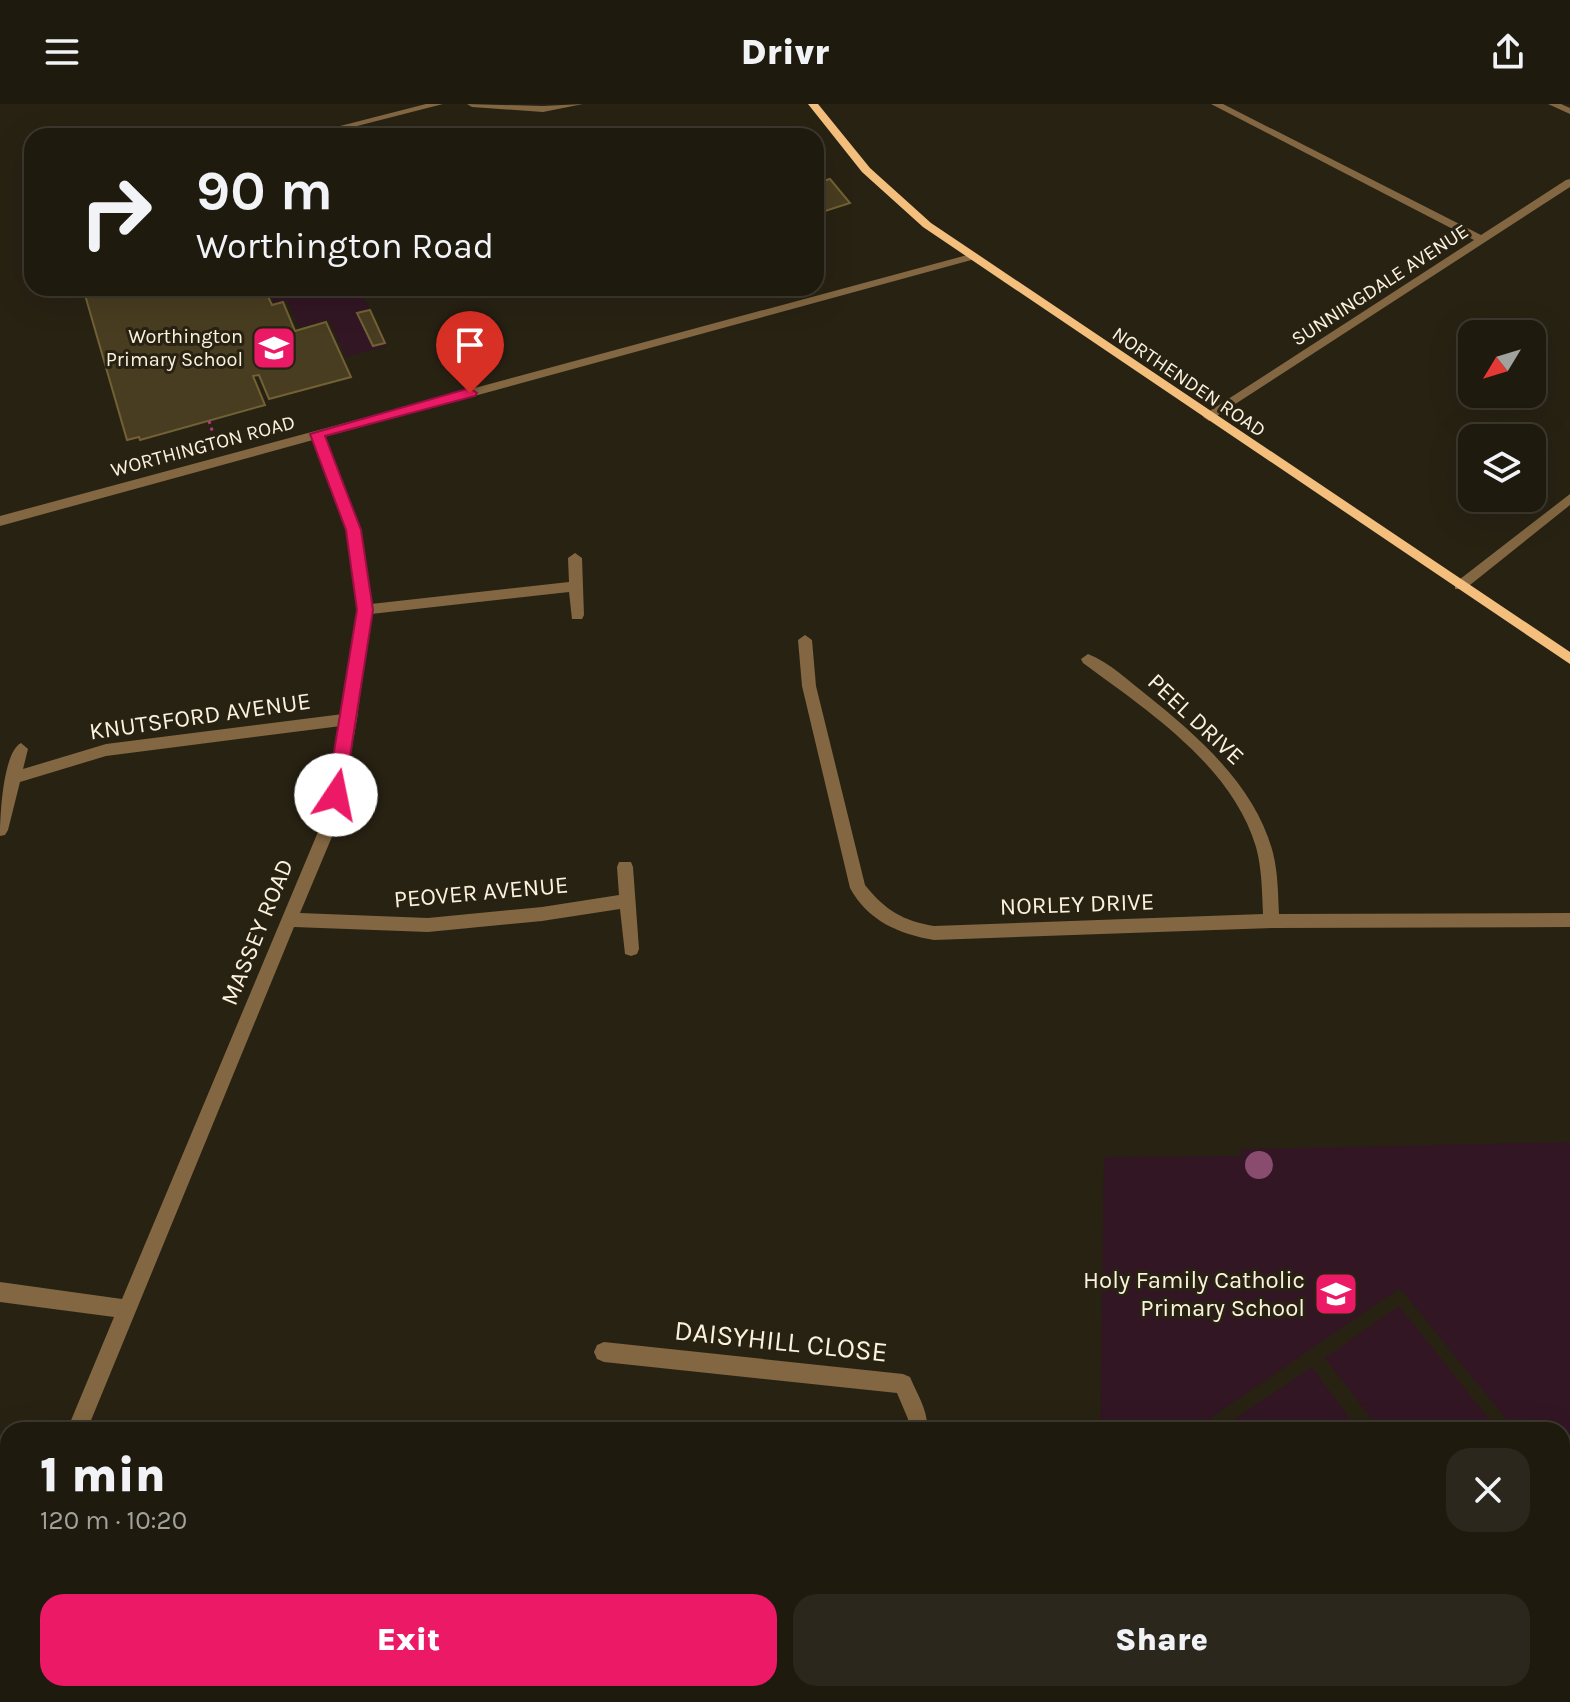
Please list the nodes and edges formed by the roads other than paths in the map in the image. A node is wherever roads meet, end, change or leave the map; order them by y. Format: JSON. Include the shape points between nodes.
{"nodes":[{"id":1,"x":438,"y":104,"type":"edge"},
{"id":2,"x":472,"y":104,"type":"edge"},
{"id":3,"x":578,"y":104,"type":"edge"},
{"id":4,"x":813,"y":104,"type":"edge"},
{"id":5,"x":1216,"y":104,"type":"edge"},
{"id":6,"x":1553,"y":104,"type":"edge"},
{"id":7,"x":1570,"y":111,"type":"edge"},
{"id":8,"x":339,"y":128,"type":"edge"},
{"id":9,"x":1570,"y":182,"type":"edge"},
{"id":10,"x":1483,"y":240,"type":"junction"},
{"id":11,"x":971,"y":257,"type":"junction"},
{"id":12,"x":1209,"y":417,"type":"junction"},
{"id":13,"x":317,"y":434,"type":"junction"},
{"id":14,"x":1570,"y":498,"type":"edge"},
{"id":15,"x":0,"y":521,"type":"edge"},
{"id":16,"x":575,"y":558,"type":"dead end"},
{"id":17,"x":576,"y":586,"type":"junction"},
{"id":18,"x":1460,"y":586,"type":"junction"},
{"id":19,"x":365,"y":610,"type":"junction"},
{"id":20,"x":577,"y":615,"type":"dead end"},
{"id":21,"x":805,"y":640,"type":"dead end"},
{"id":22,"x":1088,"y":659,"type":"dead end"},
{"id":23,"x":1570,"y":659,"type":"edge"},
{"id":24,"x":350,"y":719,"type":"junction"},
{"id":25,"x":21,"y":749,"type":"dead end"},
{"id":26,"x":12,"y":778,"type":"junction"},
{"id":27,"x":0,"y":830,"type":"edge"},
{"id":28,"x":625,"y":867,"type":"dead end"},
{"id":29,"x":625,"y":901,"type":"junction"},
{"id":30,"x":292,"y":920,"type":"junction"},
{"id":31,"x":1570,"y":920,"type":"edge"},
{"id":32,"x":1272,"y":921,"type":"junction"},
{"id":33,"x":631,"y":949,"type":"dead end"},
{"id":34,"x":0,"y":1292,"type":"edge"},
{"id":35,"x":127,"y":1309,"type":"junction"},
{"id":36,"x":604,"y":1352,"type":"dead end"},
{"id":37,"x":80,"y":1422,"type":"edge"},
{"id":38,"x":918,"y":1422,"type":"edge"}],
"edges":[{"from":1,"to":8,"type":"street"},
{"from":2,"to":3,"type":"street","via":[[543,109]]},
{"from":4,"to":11,"type":"main road","name":"NORTHENDEN ROAD","via":[[866,170]]},
{"from":5,"to":10,"type":"street"},
{"from":6,"to":7,"type":"street"},
{"from":9,"to":10,"type":"street","name":"SUNNINGDALE AVENUE"},
{"from":10,"to":12,"type":"street","name":"SUNNINGDALE AVENUE"},
{"from":11,"to":12,"type":"main road","name":"NORTHENDEN ROAD"},
{"from":11,"to":13,"type":"street","name":"WORTHINGTON ROAD"},
{"from":12,"to":18,"type":"main road","name":"NORTHENDEN ROAD"},
{"from":13,"to":15,"type":"street","name":"WORTHINGTON ROAD"},
{"from":13,"to":19,"type":"street","name":"MASSEY ROAD","via":[[353,530]]},
{"from":14,"to":18,"type":"street"},
{"from":16,"to":17,"type":"street"},
{"from":17,"to":19,"type":"street"},
{"from":17,"to":20,"type":"street"},
{"from":18,"to":23,"type":"main road","name":"NORTHENDEN ROAD"},
{"from":19,"to":24,"type":"street","name":"MASSEY ROAD"},
{"from":21,"to":32,"type":"street","name":"NORLEY DRIVE","via":[[809,686],[858,888],[898,927],[934,933]]},
{"from":22,"to":32,"type":"street","name":"PEEL DRIVE","via":[[1187,737],[1234,786],[1264,844]]},
{"from":24,"to":26,"type":"street","name":"KNUTSFORD AVENUE","via":[[106,750]]},
{"from":24,"to":30,"type":"street","name":"MASSEY ROAD","via":[[331,820]]},
{"from":25,"to":26,"type":"street"},
{"from":26,"to":27,"type":"street"},
{"from":28,"to":29,"type":"street"},
{"from":29,"to":30,"type":"street","name":"PEOVER AVENUE","via":[[428,925]]},
{"from":29,"to":33,"type":"street"},
{"from":30,"to":35,"type":"street","name":"MASSEY ROAD"},
{"from":31,"to":32,"type":"street","name":"NORLEY DRIVE"},
{"from":34,"to":35,"type":"street"},
{"from":35,"to":37,"type":"street","name":"MASSEY ROAD"},
{"from":36,"to":38,"type":"street","name":"DAISYHILL CLOSE","via":[[903,1384]]}]}
